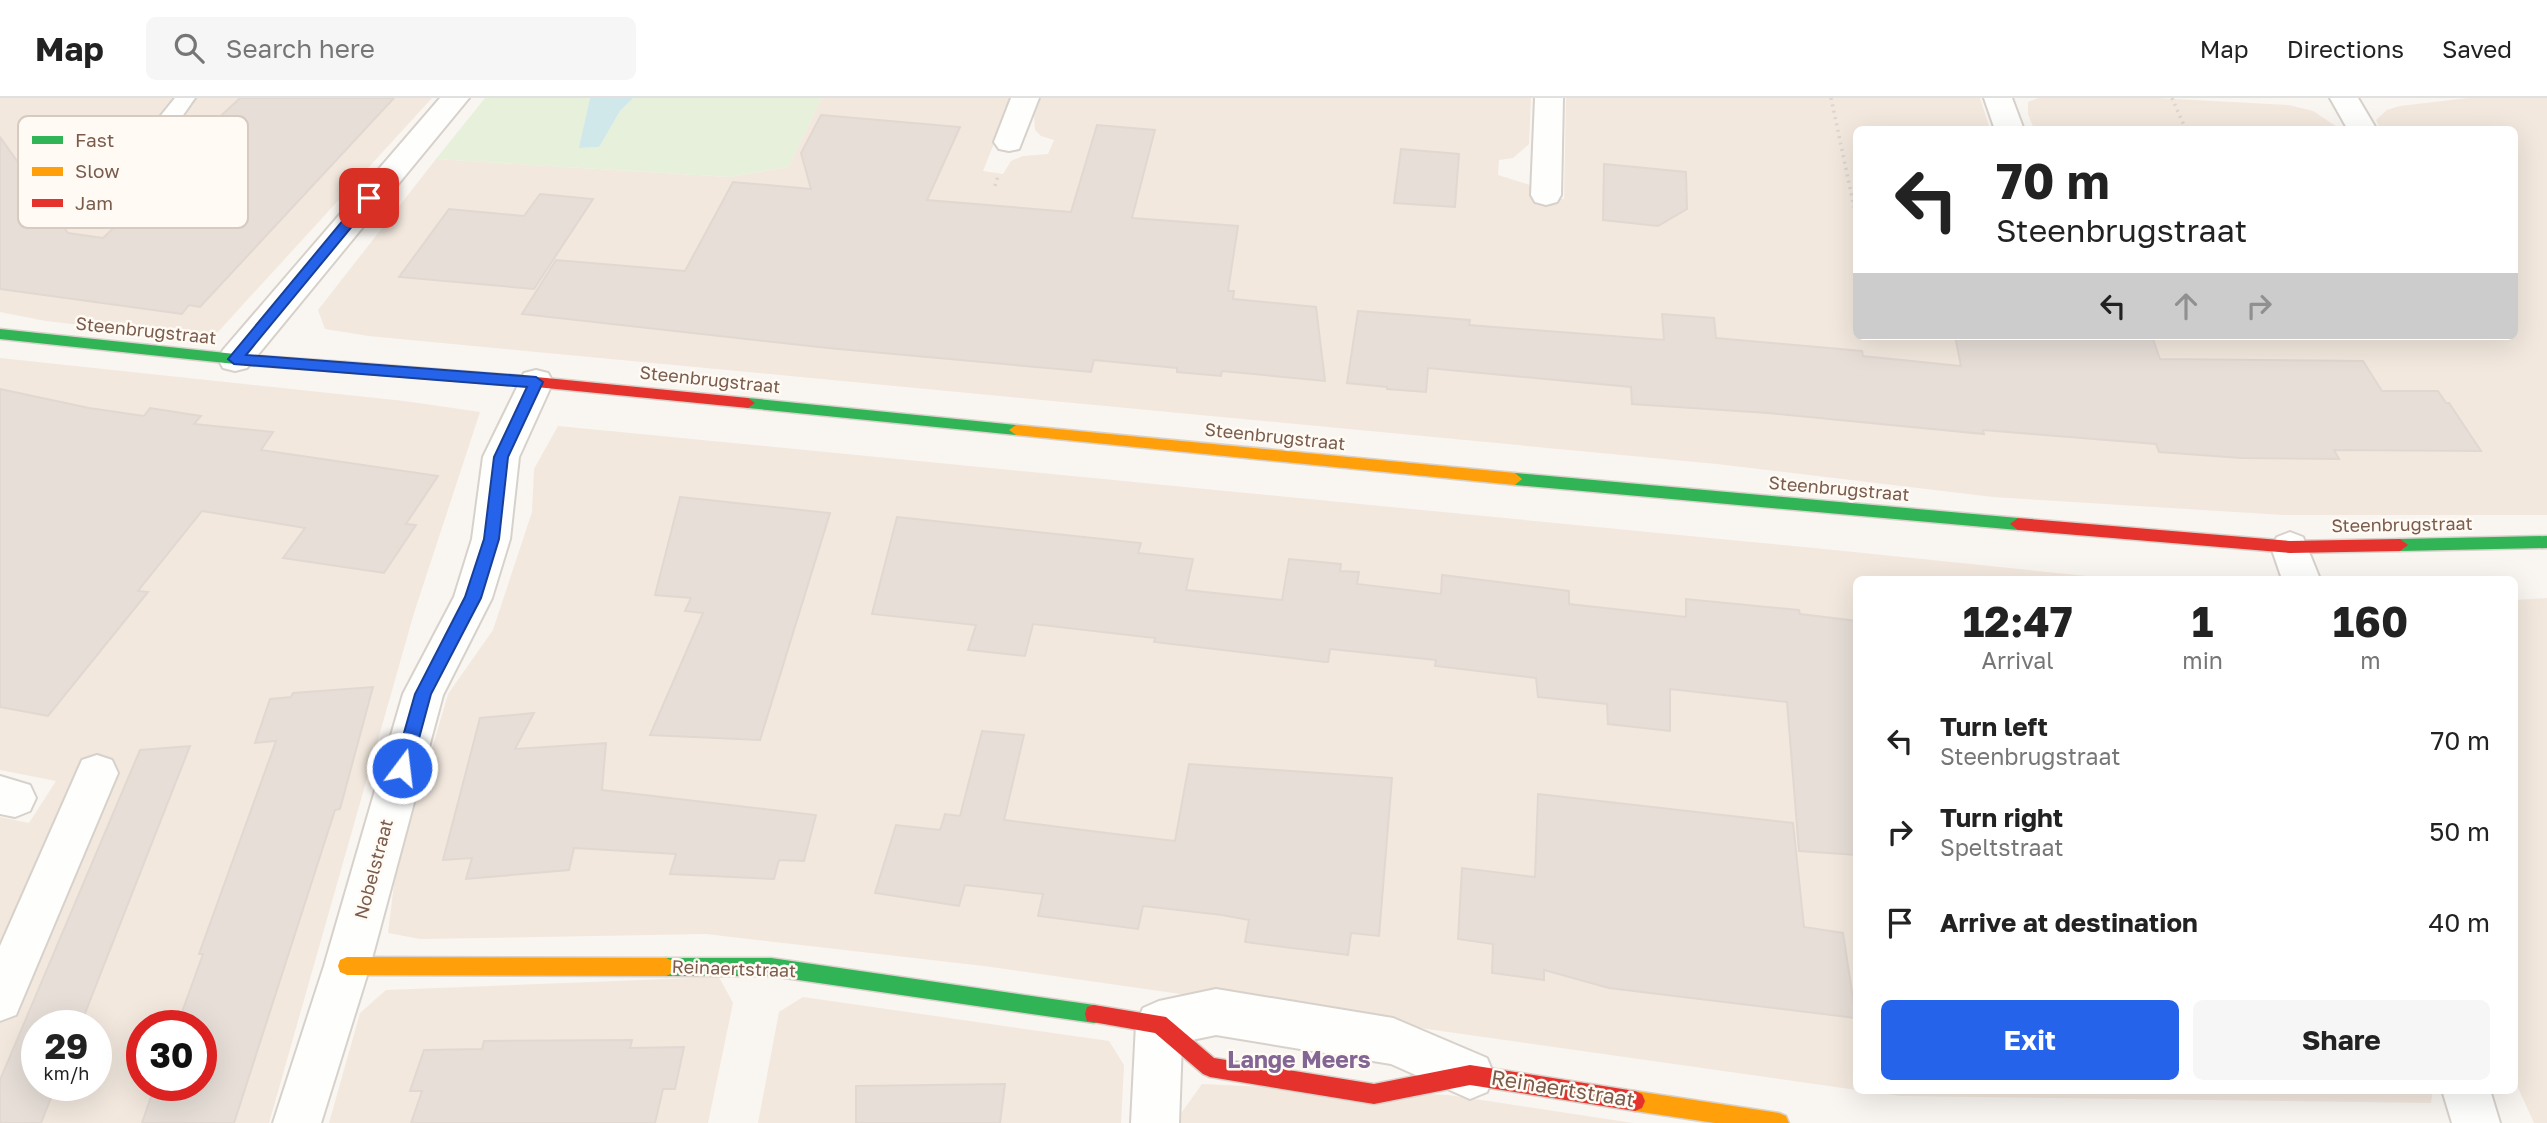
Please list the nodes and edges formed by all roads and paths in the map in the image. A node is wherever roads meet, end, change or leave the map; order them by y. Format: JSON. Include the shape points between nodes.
{"nodes":[{"id":1,"x":185,"y":98,"type":"edge"},
{"id":2,"x":455,"y":98,"type":"edge"},
{"id":3,"x":1025,"y":98,"type":"edge"},
{"id":4,"x":1549,"y":98,"type":"edge"},
{"id":5,"x":1831,"y":98,"type":"edge"},
{"id":6,"x":1998,"y":98,"type":"edge"},
{"id":7,"x":2172,"y":98,"type":"edge"},
{"id":8,"x":2344,"y":98,"type":"edge"},
{"id":9,"x":171,"y":116,"type":"edge"},
{"id":10,"x":2008,"y":126,"type":"edge"},
{"id":11,"x":2184,"y":126,"type":"edge"},
{"id":12,"x":2361,"y":126,"type":"edge"},
{"id":13,"x":1009,"y":142,"type":"dead end"},
{"id":14,"x":1546,"y":195,"type":"dead end"},
{"id":15,"x":1853,"y":202,"type":"edge"},
{"id":16,"x":0,"y":334,"type":"edge"},
{"id":17,"x":234,"y":359,"type":"junction"},
{"id":18,"x":536,"y":382,"type":"junction"},
{"id":19,"x":2547,"y":542,"type":"edge"},
{"id":20,"x":2295,"y":563,"type":"edge"},
{"id":21,"x":97,"y":773,"type":"dead end"},
{"id":22,"x":347,"y":967,"type":"junction"},
{"id":23,"x":0,"y":999,"type":"edge"},
{"id":24,"x":1159,"y":1024,"type":"junction"},
{"id":25,"x":1470,"y":1075,"type":"joint"},
{"id":26,"x":2467,"y":1094,"type":"edge"},
{"id":27,"x":297,"y":1123,"type":"edge"},
{"id":28,"x":1155,"y":1123,"type":"edge"},
{"id":29,"x":1779,"y":1123,"type":"edge"},
{"id":30,"x":2476,"y":1123,"type":"edge"}],
"edges":[{"from":1,"to":9,"type":"lane"},
{"from":2,"to":17,"type":"street"},
{"from":3,"to":13,"type":"street"},
{"from":4,"to":14,"type":"street"},
{"from":5,"to":15,"type":"path"},
{"from":6,"to":10,"type":"street"},
{"from":7,"to":11,"type":"path"},
{"from":8,"to":12,"type":"street"},
{"from":16,"to":17,"type":"street","name":"Steenbrugstraat"},
{"from":17,"to":18,"type":"street","name":"Steenbrugstraat"},
{"from":18,"to":20,"type":"street","name":"Steenbrugstraat"},
{"from":18,"to":22,"type":"street","name":"Nobelstraat","via":[[501,457],[491,539],[473,598],[423,694]]},
{"from":19,"to":20,"type":"street","name":"Steenbrugstraat"},
{"from":21,"to":23,"type":"street"},
{"from":22,"to":24,"type":"street","name":"Reinaertstraat","via":[[771,967]]},
{"from":22,"to":27,"type":"street","name":"Nobelstraat"},
{"from":24,"to":25,"type":"street","name":"Reinaertstraat","via":[[1216,1012],[1394,1041]]},
{"from":24,"to":28,"type":"street"},
{"from":25,"to":29,"type":"street","name":"Reinaertstraat"},
{"from":26,"to":30,"type":"street"}]}
